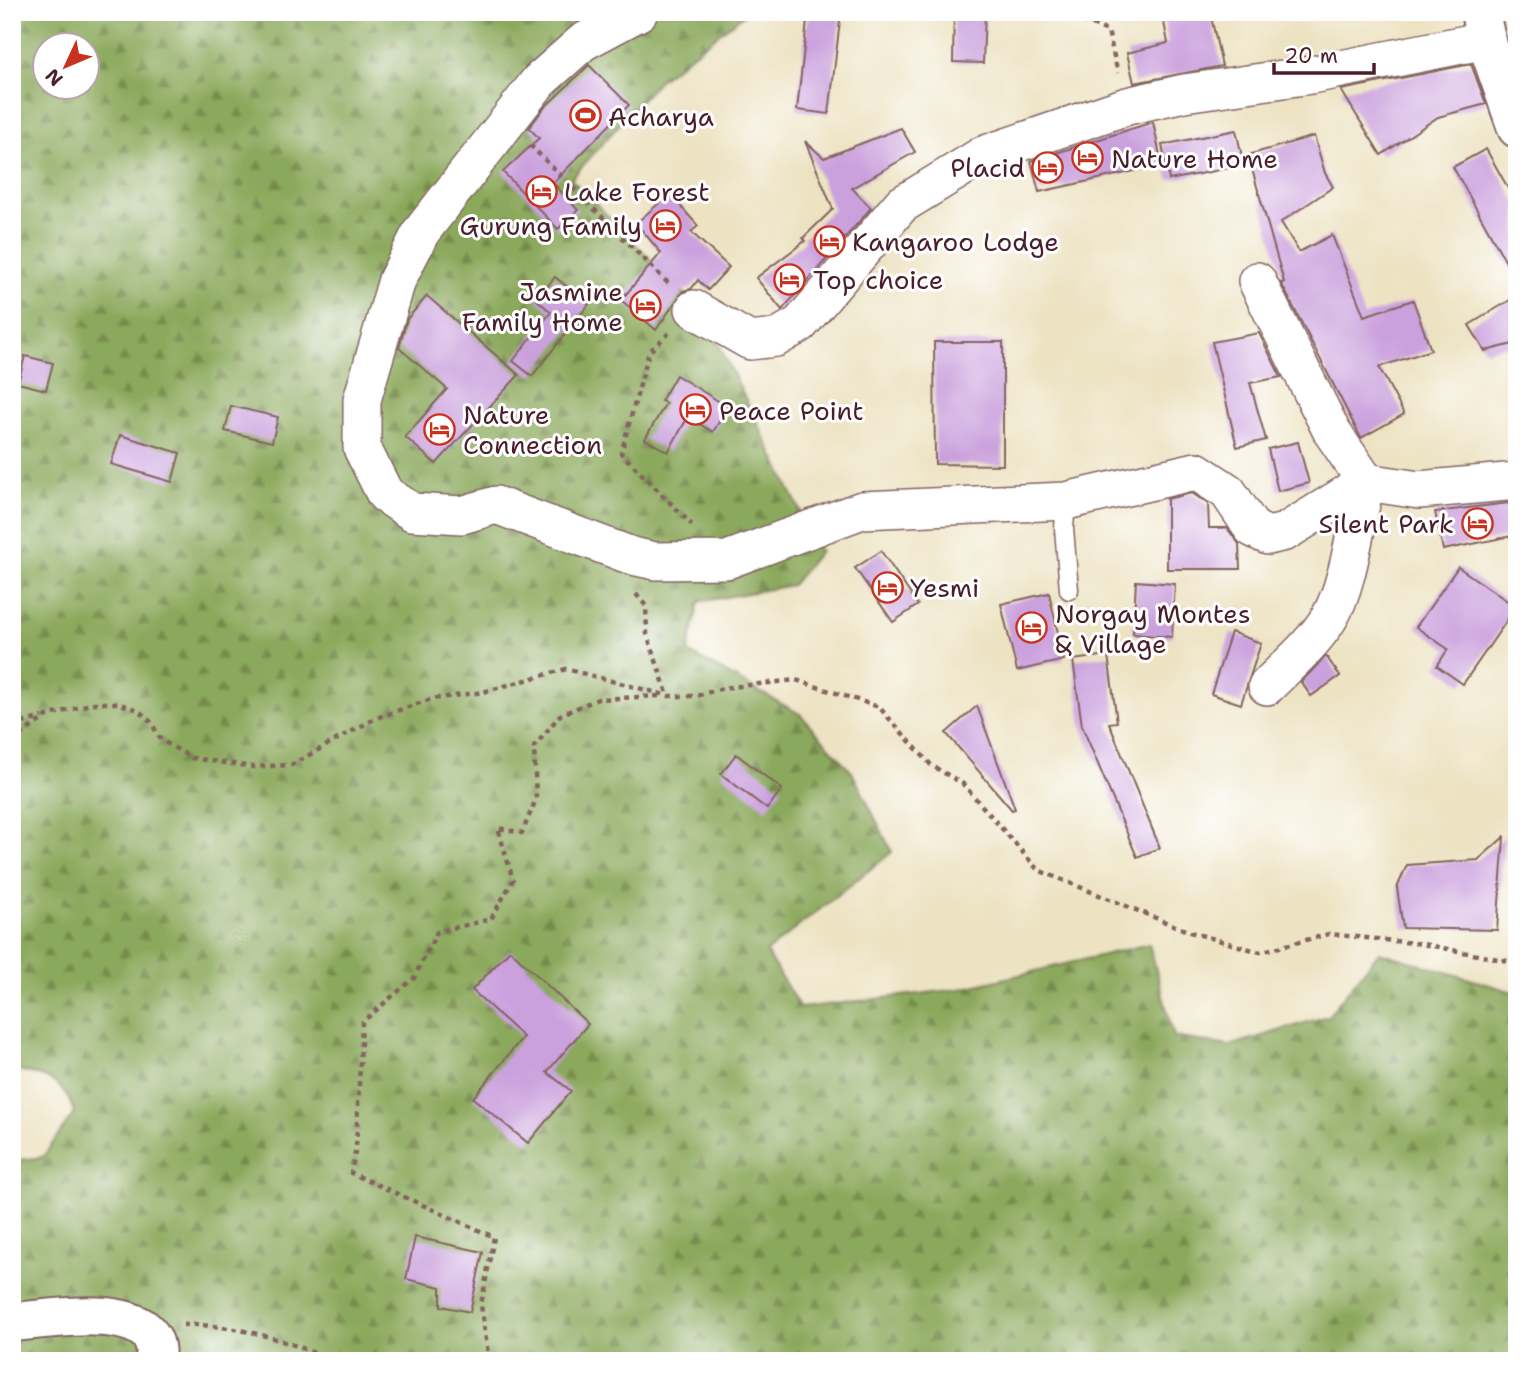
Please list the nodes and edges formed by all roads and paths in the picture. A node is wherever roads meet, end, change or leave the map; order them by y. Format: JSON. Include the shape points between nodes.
{"nodes":[{"id":1,"x":639,"y":12,"type":"edge"},
{"id":2,"x":1079,"y":12,"type":"edge"},
{"id":3,"x":1483,"y":26,"type":"edge"},
{"id":4,"x":1127,"y":106,"type":"junction"},
{"id":5,"x":508,"y":123,"type":"junction"},
{"id":6,"x":1517,"y":128,"type":"edge"},
{"id":7,"x":1257,"y":281,"type":"dead end"},
{"id":8,"x":694,"y":309,"type":"junction"},
{"id":9,"x":1517,"y":481,"type":"edge"},
{"id":10,"x":1366,"y":482,"type":"junction"},
{"id":11,"x":1066,"y":501,"type":"junction"},
{"id":12,"x":632,"y":556,"type":"junction"},
{"id":13,"x":727,"y":560,"type":"junction"},
{"id":14,"x":1069,"y":590,"type":"dead end"},
{"id":15,"x":1267,"y":686,"type":"dead end"},
{"id":16,"x":669,"y":696,"type":"junction"},
{"id":17,"x":47,"y":716,"type":"junction"},
{"id":18,"x":12,"y":726,"type":"edge"},
{"id":19,"x":12,"y":741,"type":"edge"},
{"id":20,"x":1517,"y":963,"type":"edge"},
{"id":21,"x":12,"y":1322,"type":"edge"},
{"id":22,"x":151,"y":1345,"type":"edge"},
{"id":23,"x":331,"y":1361,"type":"edge"},
{"id":24,"x":489,"y":1361,"type":"edge"}],
"edges":[{"from":1,"to":5,"type":"street","via":[[583,42],[539,81]]},
{"from":2,"to":4,"type":"path","via":[[1082,21],[1108,31]]},
{"from":3,"to":4,"type":"street","via":[[1311,75]]},
{"from":3,"to":6,"type":"street"},
{"from":4,"to":8,"type":"street","via":[[983,155],[901,205],[800,324],[776,338],[750,341]]},
{"from":5,"to":8,"type":"path"},
{"from":5,"to":12,"type":"street","via":[[421,232],[397,280],[362,400],[362,448],[385,494],[412,512],[462,515],[496,505]]},
{"from":7,"to":10,"type":"street","via":[[1332,432]]},
{"from":8,"to":13,"type":"path","via":[[649,352],[621,453]]},
{"from":9,"to":10,"type":"street","via":[[1419,490]]},
{"from":10,"to":11,"type":"street","via":[[1285,532],[1268,536],[1252,528],[1228,492],[1196,471]]},
{"from":10,"to":15,"type":"street","via":[[1344,583],[1330,617]]},
{"from":11,"to":13,"type":"street","via":[[862,510]]},
{"from":11,"to":14,"type":"lane"},
{"from":12,"to":13,"type":"street","via":[[655,561]]},
{"from":12,"to":16,"type":"path","via":[[632,590],[646,606],[647,634]]},
{"from":16,"to":17,"type":"path","via":[[566,669],[483,692],[432,698],[376,718],[291,765],[253,767],[192,758],[161,740],[138,710],[118,703],[94,703]]},
{"from":16,"to":20,"type":"path","via":[[796,680],[879,707],[932,765],[963,784],[1038,870],[1190,932],[1260,952],[1329,934],[1423,944]]},
{"from":16,"to":24,"type":"path","via":[[598,699],[559,715],[534,747],[536,799],[522,833],[498,828],[513,880],[491,919],[437,932],[414,978],[362,1022],[351,1173],[494,1237],[481,1304]]},
{"from":17,"to":18,"type":"path"},
{"from":17,"to":19,"type":"path"},
{"from":21,"to":22,"type":"street","via":[[116,1315]]},
{"from":22,"to":23,"type":"path","via":[[194,1325],[298,1344]]}]}
